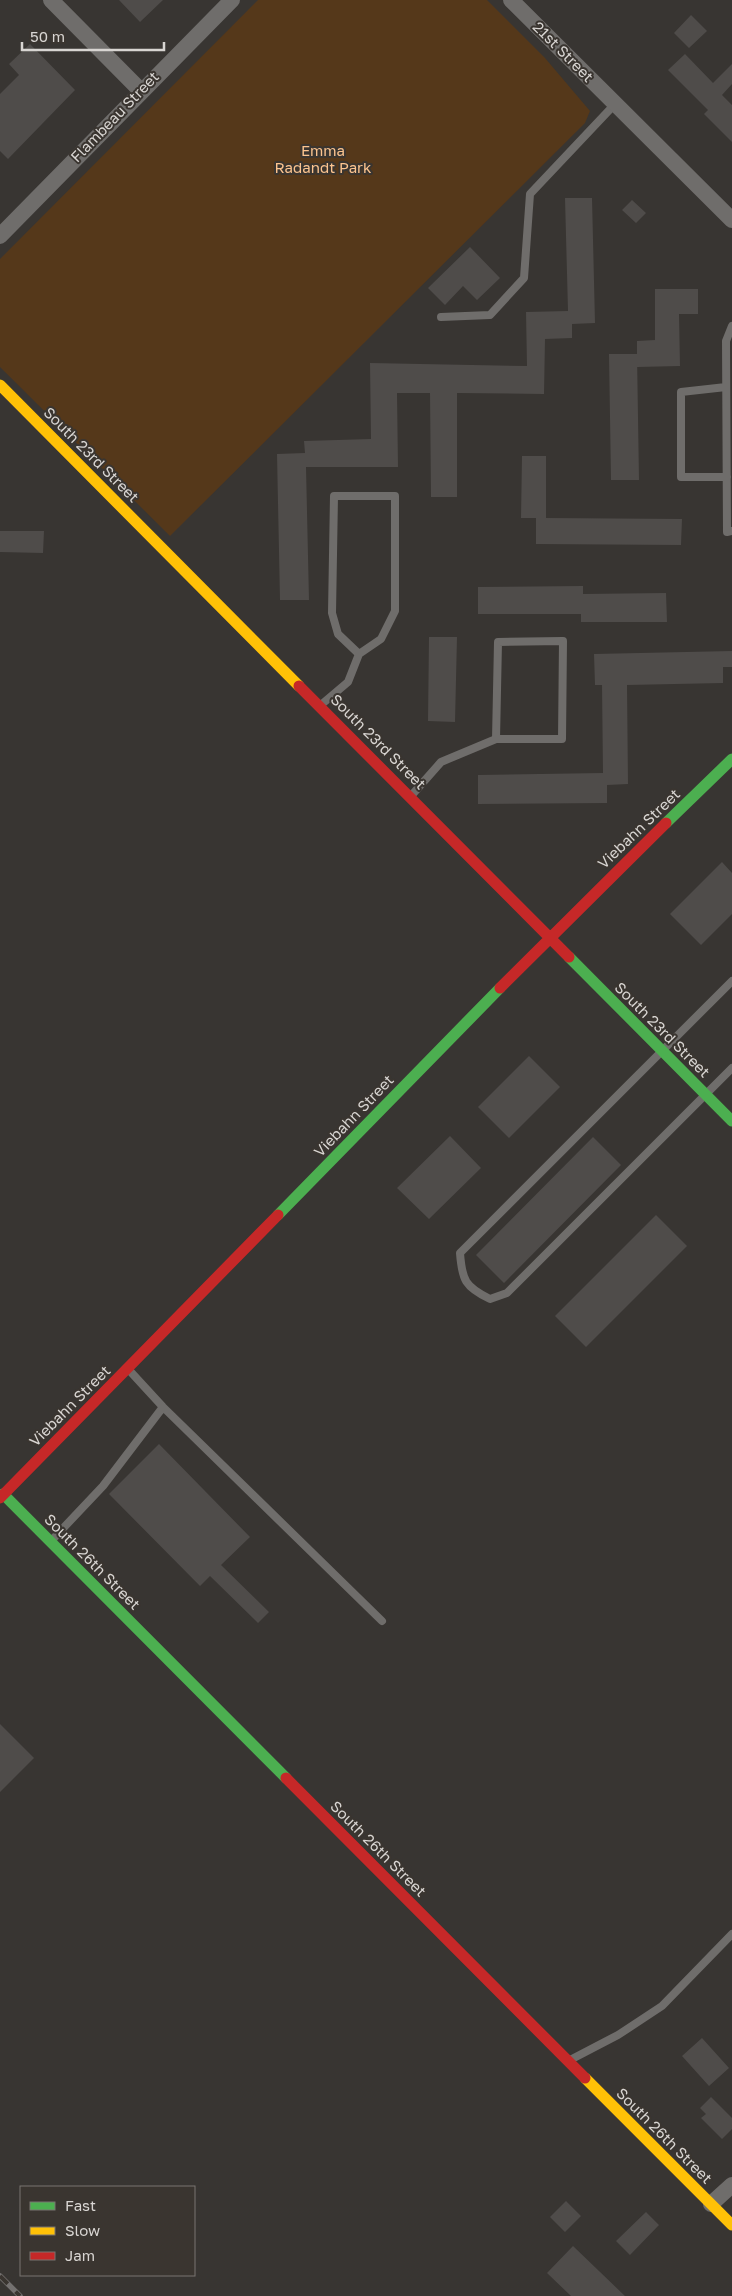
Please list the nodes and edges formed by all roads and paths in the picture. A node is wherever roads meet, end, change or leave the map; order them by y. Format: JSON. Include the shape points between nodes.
{"nodes":[{"id":1,"x":51,"y":0,"type":"edge"},
{"id":2,"x":232,"y":0,"type":"edge"},
{"id":3,"x":511,"y":0,"type":"edge"},
{"id":4,"x":141,"y":91,"type":"junction"},
{"id":5,"x":615,"y":104,"type":"junction"},
{"id":6,"x":732,"y":220,"type":"edge"},
{"id":7,"x":0,"y":236,"type":"edge"},
{"id":8,"x":441,"y":317,"type":"dead end"},
{"id":9,"x":732,"y":326,"type":"edge"},
{"id":10,"x":0,"y":385,"type":"edge"},
{"id":11,"x":726,"y":387,"type":"junction"},
{"id":12,"x":729,"y":462,"type":"edge"},
{"id":13,"x":727,"y":477,"type":"junction"},
{"id":14,"x":732,"y":531,"type":"edge"},
{"id":15,"x":358,"y":654,"type":"junction"},
{"id":16,"x":320,"y":706,"type":"junction"},
{"id":17,"x":496,"y":739,"type":"junction"},
{"id":18,"x":732,"y":759,"type":"edge"},
{"id":19,"x":411,"y":796,"type":"junction"},
{"id":20,"x":549,"y":938,"type":"junction"},
{"id":21,"x":732,"y":981,"type":"edge"},
{"id":22,"x":663,"y":1052,"type":"junction"},
{"id":23,"x":732,"y":1068,"type":"edge"},
{"id":24,"x":706,"y":1095,"type":"junction"},
{"id":25,"x":732,"y":1121,"type":"edge"},
{"id":26,"x":128,"y":1369,"type":"junction"},
{"id":27,"x":163,"y":1407,"type":"junction"},
{"id":28,"x":2,"y":1496,"type":"edge"},
{"id":29,"x":51,"y":1542,"type":"junction"},
{"id":30,"x":382,"y":1621,"type":"dead end"},
{"id":31,"x":732,"y":1934,"type":"edge"},
{"id":32,"x":568,"y":2060,"type":"junction"},
{"id":33,"x":732,"y":2185,"type":"edge"},
{"id":34,"x":711,"y":2204,"type":"junction"},
{"id":35,"x":732,"y":2225,"type":"edge"}],
"edges":[{"from":1,"to":4,"type":"street"},
{"from":2,"to":4,"type":"street","name":"Flambeau Street"},
{"from":3,"to":5,"type":"street","name":"21st Street"},
{"from":4,"to":7,"type":"street","name":"Flambeau Street"},
{"from":5,"to":6,"type":"street","name":"21st Street"},
{"from":5,"to":8,"type":"lane","via":[[530,194],[524,278],[490,315]]},
{"from":9,"to":11,"type":"lane","via":[[726,341]]},
{"from":10,"to":16,"type":"street","name":"South 23rd Street"},
{"from":11,"to":12,"type":"lane"},
{"from":11,"to":13,"type":"lane","via":[[681,392],[681,477]]},
{"from":12,"to":13,"type":"lane"},
{"from":13,"to":14,"type":"lane","via":[[727,532]]},
{"from":15,"to":15,"type":"lane","via":[[338,634],[332,612],[334,496],[394,496],[395,611],[381,638]]},
{"from":15,"to":16,"type":"lane","via":[[348,682]]},
{"from":16,"to":19,"type":"street","name":"South 23rd Street"},
{"from":17,"to":17,"type":"lane","via":[[562,739],[562,641],[498,642]]},
{"from":17,"to":19,"type":"lane","via":[[442,762]]},
{"from":18,"to":20,"type":"street","name":"Viebahn Street"},
{"from":19,"to":20,"type":"street","name":"South 23rd Street"},
{"from":20,"to":22,"type":"street","name":"South 23rd Street"},
{"from":20,"to":26,"type":"street","name":"Viebahn Street"},
{"from":21,"to":22,"type":"lane"},
{"from":22,"to":24,"type":"street","name":"South 23rd Street"},
{"from":22,"to":24,"type":"lane","via":[[460,1253],[462,1276],[472,1290],[490,1298],[507,1293]]},
{"from":23,"to":24,"type":"lane"},
{"from":24,"to":25,"type":"street","name":"South 23rd Street"},
{"from":26,"to":27,"type":"lane"},
{"from":26,"to":28,"type":"street","name":"Viebahn Street"},
{"from":27,"to":29,"type":"lane","via":[[103,1486]]},
{"from":27,"to":30,"type":"lane"},
{"from":28,"to":29,"type":"street","name":"South 26th Street"},
{"from":29,"to":32,"type":"street","name":"South 26th Street"},
{"from":31,"to":32,"type":"lane","via":[[662,2006],[618,2035]]},
{"from":32,"to":34,"type":"street","name":"South 26th Street"},
{"from":33,"to":34,"type":"street"},
{"from":34,"to":35,"type":"street","name":"South 26th Street"}]}
